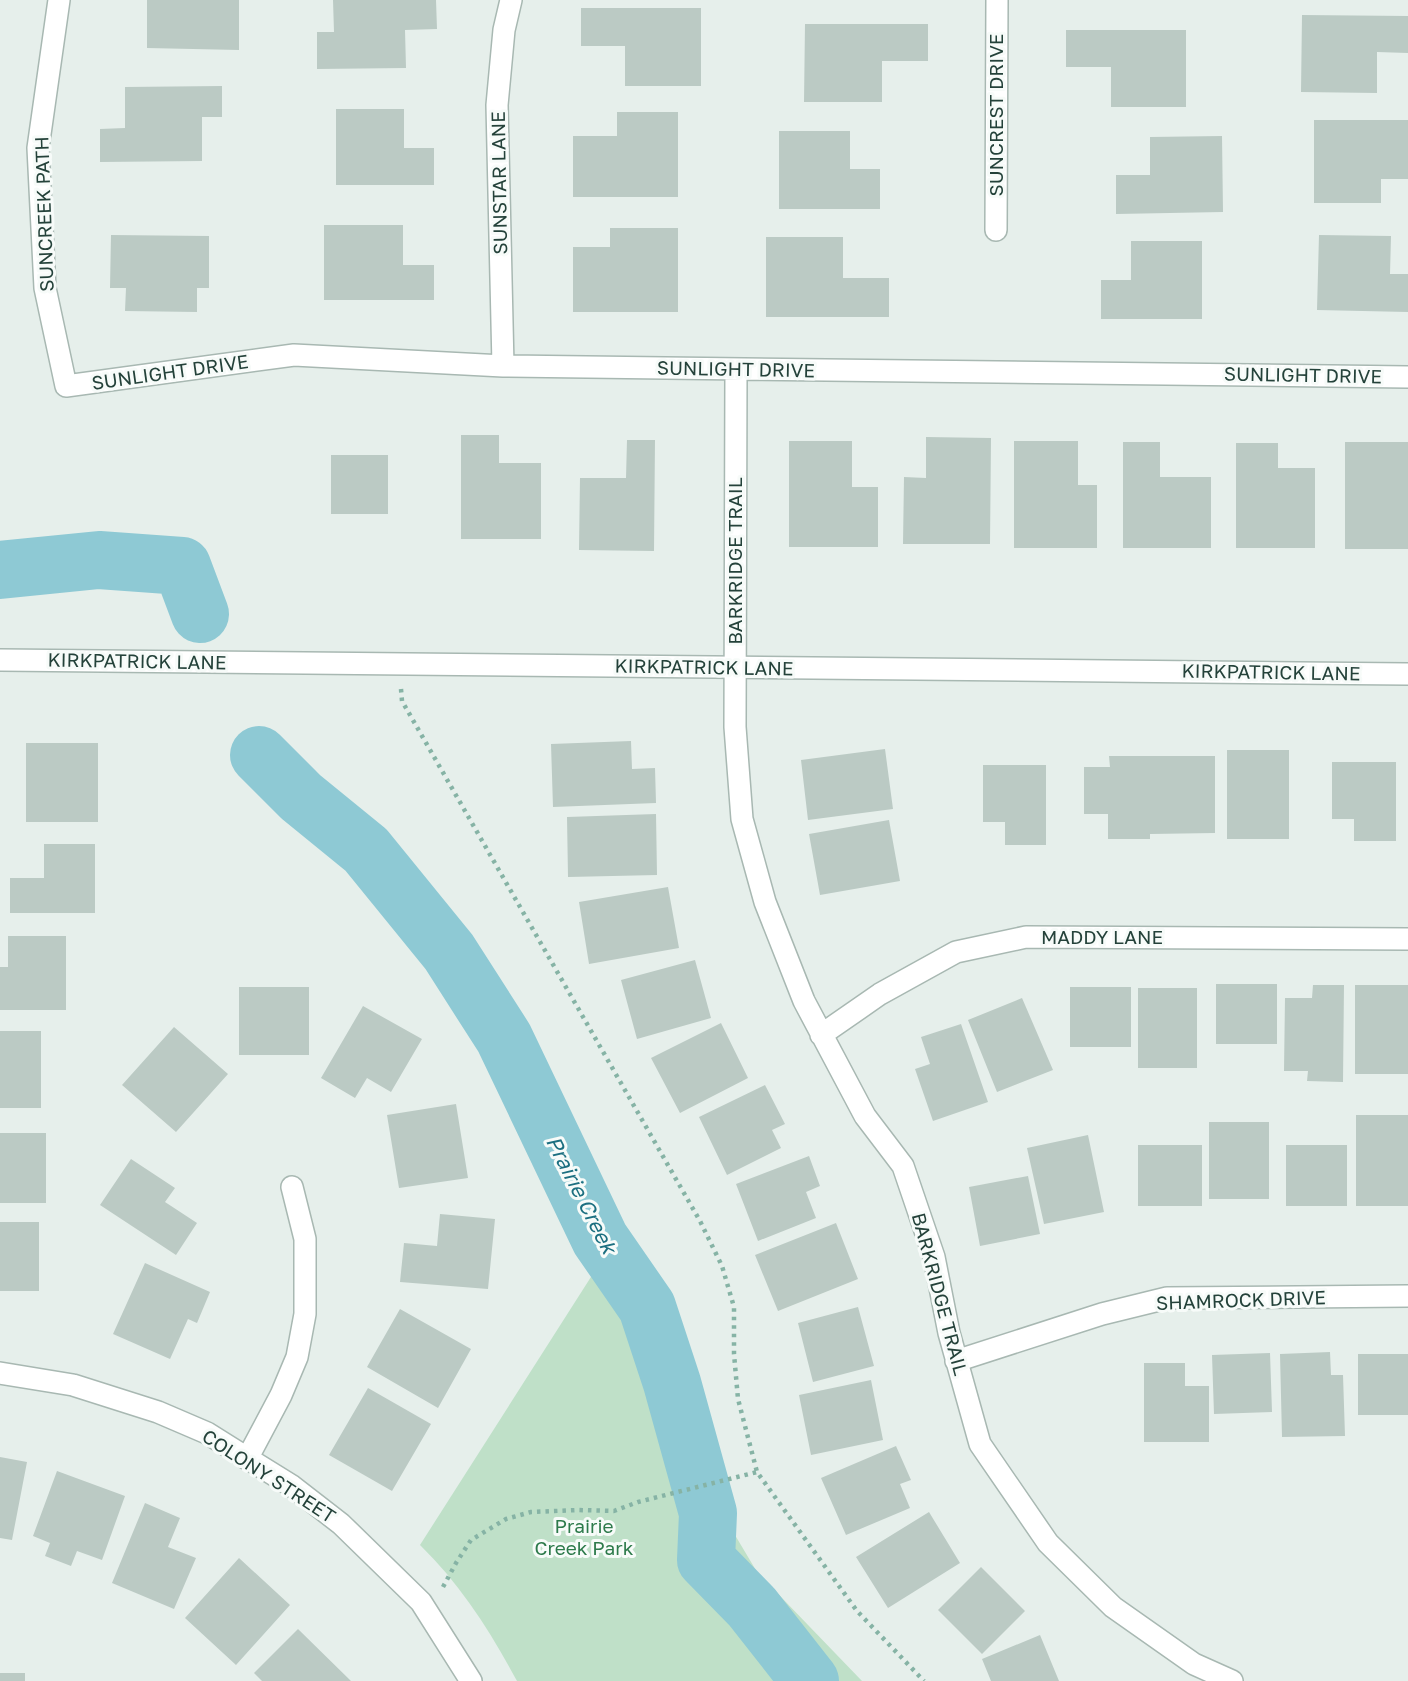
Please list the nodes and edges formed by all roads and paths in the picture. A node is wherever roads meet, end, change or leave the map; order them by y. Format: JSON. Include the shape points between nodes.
{"nodes":[{"id":1,"x":59,"y":0,"type":"edge"},
{"id":2,"x":511,"y":0,"type":"edge"},
{"id":3,"x":997,"y":0,"type":"edge"},
{"id":4,"x":996,"y":230,"type":"dead end"},
{"id":5,"x":503,"y":366,"type":"junction"},
{"id":6,"x":736,"y":369,"type":"junction"},
{"id":7,"x":1408,"y":377,"type":"edge"},
{"id":8,"x":66,"y":386,"type":"joint"},
{"id":9,"x":0,"y":660,"type":"edge"},
{"id":10,"x":399,"y":664,"type":"junction"},
{"id":11,"x":735,"y":667,"type":"junction"},
{"id":12,"x":1408,"y":674,"type":"edge"},
{"id":13,"x":1408,"y":939,"type":"edge"},
{"id":14,"x":821,"y":1035,"type":"junction"},
{"id":15,"x":292,"y":1187,"type":"dead end"},
{"id":16,"x":1408,"y":1296,"type":"edge"},
{"id":17,"x":957,"y":1361,"type":"junction"},
{"id":18,"x":0,"y":1373,"type":"edge"},
{"id":19,"x":247,"y":1460,"type":"junction"},
{"id":20,"x":757,"y":1472,"type":"junction"},
{"id":21,"x":443,"y":1587,"type":"dead end"},
{"id":22,"x":471,"y":1681,"type":"edge"},
{"id":23,"x":924,"y":1681,"type":"edge"},
{"id":24,"x":1232,"y":1681,"type":"edge"}],
"edges":[{"from":1,"to":8,"type":"street","name":"SUNCREEK PATH","via":[[38,148],[45,288]]},
{"from":2,"to":5,"type":"street","name":"SUNSTAR LANE","via":[[497,105]]},
{"from":3,"to":4,"type":"street","name":"SUNCREST DRIVE"},
{"from":5,"to":6,"type":"street","name":"SUNLIGHT DRIVE"},
{"from":5,"to":8,"type":"street","name":"SUNLIGHT DRIVE","via":[[294,355]]},
{"from":6,"to":7,"type":"street","name":"SUNLIGHT DRIVE"},
{"from":6,"to":11,"type":"street","name":"BARKRIDGE TRAIL"},
{"from":9,"to":10,"type":"street","name":"KIRKPATRICK LANE"},
{"from":10,"to":11,"type":"street","name":"KIRKPATRICK LANE"},
{"from":10,"to":20,"type":"path","via":[[402,701],[722,1266],[734,1307],[737,1399]]},
{"from":11,"to":12,"type":"street","name":"KIRKPATRICK LANE"},
{"from":11,"to":14,"type":"street","name":"BARKRIDGE TRAIL","via":[[742,819],[765,902]]},
{"from":13,"to":14,"type":"street","name":"MADDY LANE","via":[[1026,937],[957,952],[880,994]]},
{"from":14,"to":17,"type":"street","name":"BARKRIDGE TRAIL","via":[[865,1116],[903,1166],[934,1257]]},
{"from":15,"to":19,"type":"street","via":[[305,1239],[304,1314],[292,1370]]},
{"from":16,"to":17,"type":"street","name":"SHAMROCK DRIVE","via":[[1167,1298]]},
{"from":17,"to":24,"type":"street","name":"BARKRIDGE TRAIL","via":[[980,1444],[1048,1543],[1113,1607],[1194,1664]]},
{"from":18,"to":19,"type":"street","name":"COLONY STREET","via":[[73,1385],[158,1412],[207,1433]]},
{"from":19,"to":22,"type":"street","name":"COLONY STREET","via":[[292,1486],[341,1524],[421,1602]]},
{"from":20,"to":21,"type":"path","via":[[614,1511],[531,1512],[506,1519],[471,1541]]},
{"from":20,"to":23,"type":"path","via":[[857,1611]]}]}
